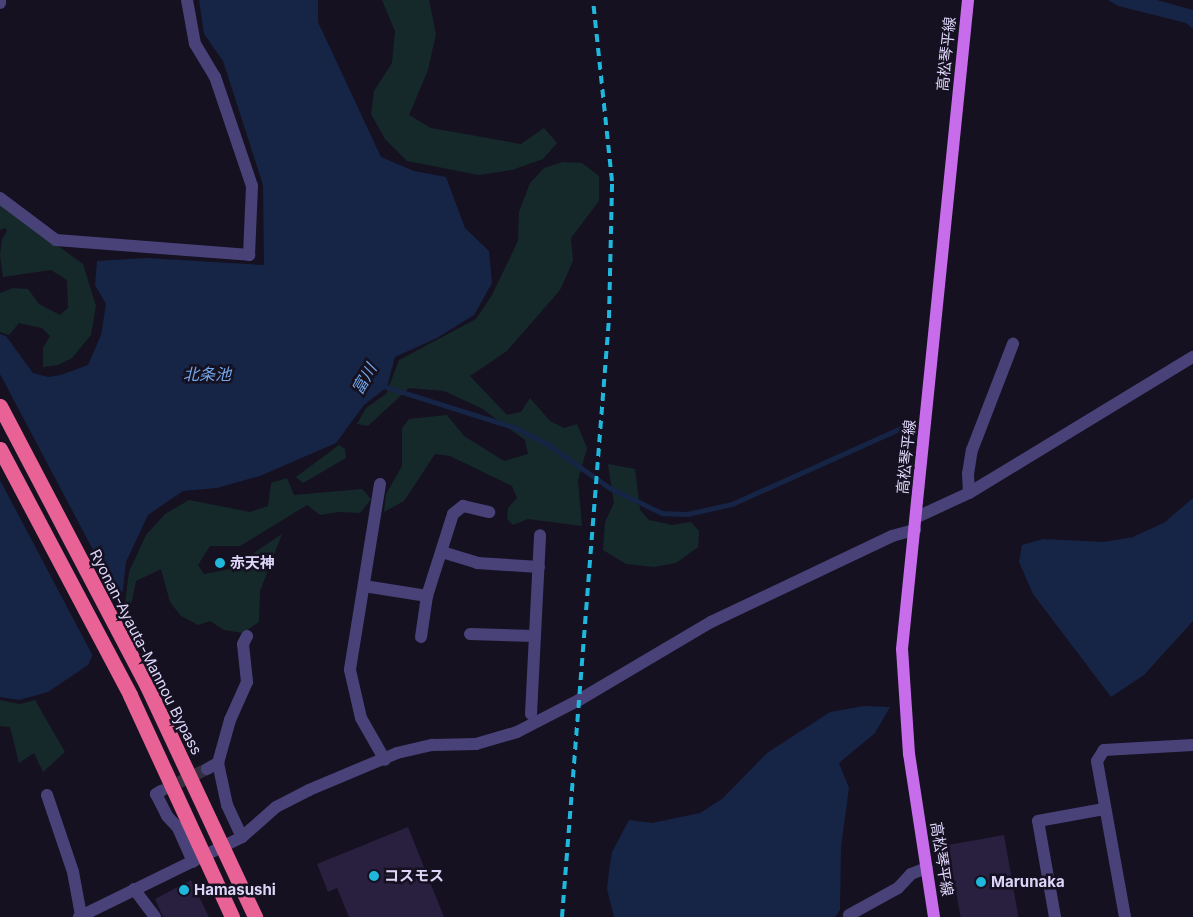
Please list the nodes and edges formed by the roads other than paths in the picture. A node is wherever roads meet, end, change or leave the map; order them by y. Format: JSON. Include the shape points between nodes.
{"nodes":[{"id":1,"x":187,"y":0,"type":"edge"},
{"id":2,"x":968,"y":0,"type":"edge"},
{"id":3,"x":0,"y":198,"type":"edge"},
{"id":4,"x":1013,"y":344,"type":"dead end"},
{"id":5,"x":1193,"y":357,"type":"edge"},
{"id":6,"x":0,"y":406,"type":"edge"},
{"id":7,"x":0,"y":449,"type":"edge"},
{"id":8,"x":380,"y":484,"type":"dead end"},
{"id":9,"x":969,"y":493,"type":"junction"},
{"id":10,"x":489,"y":512,"type":"dead end"},
{"id":11,"x":916,"y":524,"type":"junction"},
{"id":12,"x":540,"y":535,"type":"dead end"},
{"id":13,"x":442,"y":552,"type":"junction"},
{"id":14,"x":538,"y":567,"type":"junction"},
{"id":15,"x":364,"y":586,"type":"junction"},
{"id":16,"x":427,"y":596,"type":"junction"},
{"id":17,"x":470,"y":634,"type":"dead end"},
{"id":18,"x":247,"y":636,"type":"dead end"},
{"id":19,"x":535,"y":636,"type":"junction"},
{"id":20,"x":421,"y":637,"type":"dead end"},
{"id":21,"x":531,"y":714,"type":"dead end"},
{"id":22,"x":1193,"y":745,"type":"edge"},
{"id":23,"x":385,"y":760,"type":"junction"},
{"id":24,"x":161,"y":792,"type":"dead end"},
{"id":25,"x":47,"y":795,"type":"dead end"},
{"id":26,"x":1104,"y":808,"type":"junction"},
{"id":27,"x":242,"y":837,"type":"junction"},
{"id":28,"x":224,"y":847,"type":"junction"},
{"id":29,"x":200,"y":859,"type":"junction"},
{"id":30,"x":927,"y":868,"type":"junction"},
{"id":31,"x":134,"y":889,"type":"junction"},
{"id":32,"x":856,"y":914,"type":"edge"},
{"id":33,"x":80,"y":916,"type":"edge"},
{"id":34,"x":155,"y":917,"type":"edge"},
{"id":35,"x":232,"y":917,"type":"edge"},
{"id":36,"x":255,"y":917,"type":"edge"},
{"id":37,"x":934,"y":917,"type":"edge"},
{"id":38,"x":1055,"y":917,"type":"edge"},
{"id":39,"x":1125,"y":917,"type":"edge"}],
"edges":[{"from":1,"to":3,"type":"street","via":[[194,44],[215,77],[252,186],[249,255],[56,240]]},
{"from":2,"to":11,"type":"main road","name":"高松琴平線"},
{"from":4,"to":9,"type":"street","via":[[972,450]]},
{"from":5,"to":9,"type":"street"},
{"from":6,"to":28,"type":"highway","name":"Ryonan-Ayauta-Mannou Bypass","via":[[147,686]]},
{"from":7,"to":29,"type":"highway","via":[[130,695]]},
{"from":8,"to":15,"type":"street"},
{"from":9,"to":11,"type":"street"},
{"from":10,"to":13,"type":"street","via":[[464,506],[453,514]]},
{"from":11,"to":23,"type":"street","via":[[711,622],[579,700],[517,732],[476,744],[433,745],[397,753]]},
{"from":11,"to":30,"type":"main road","name":"高松琴平線","via":[[902,650],[908,754]]},
{"from":12,"to":14,"type":"street"},
{"from":13,"to":14,"type":"street","via":[[477,563]]},
{"from":13,"to":16,"type":"street"},
{"from":14,"to":19,"type":"street"},
{"from":15,"to":16,"type":"street"},
{"from":15,"to":23,"type":"street","via":[[350,670],[361,718]]},
{"from":16,"to":20,"type":"street"},
{"from":17,"to":19,"type":"street"},
{"from":18,"to":27,"type":"street","via":[[243,644],[247,682],[213,766]]},
{"from":19,"to":21,"type":"street"},
{"from":22,"to":26,"type":"street","via":[[1104,750],[1096,761]]},
{"from":23,"to":27,"type":"street","via":[[309,790],[276,807]]},
{"from":24,"to":29,"type":"street","via":[[156,794],[167,816]]},
{"from":25,"to":33,"type":"street","via":[[73,872]]},
{"from":26,"to":38,"type":"street","via":[[1038,821]]},
{"from":26,"to":39,"type":"street"},
{"from":27,"to":28,"type":"street"},
{"from":28,"to":29,"type":"street"},
{"from":28,"to":36,"type":"highway","name":"Ryonan-Ayauta-Mannou Bypass"},
{"from":29,"to":31,"type":"street"},
{"from":29,"to":35,"type":"highway"},
{"from":30,"to":32,"type":"street","via":[[911,874],[898,888]]},
{"from":30,"to":37,"type":"main road","name":"高松琴平線"},
{"from":31,"to":33,"type":"street"},
{"from":31,"to":34,"type":"street"}]}
